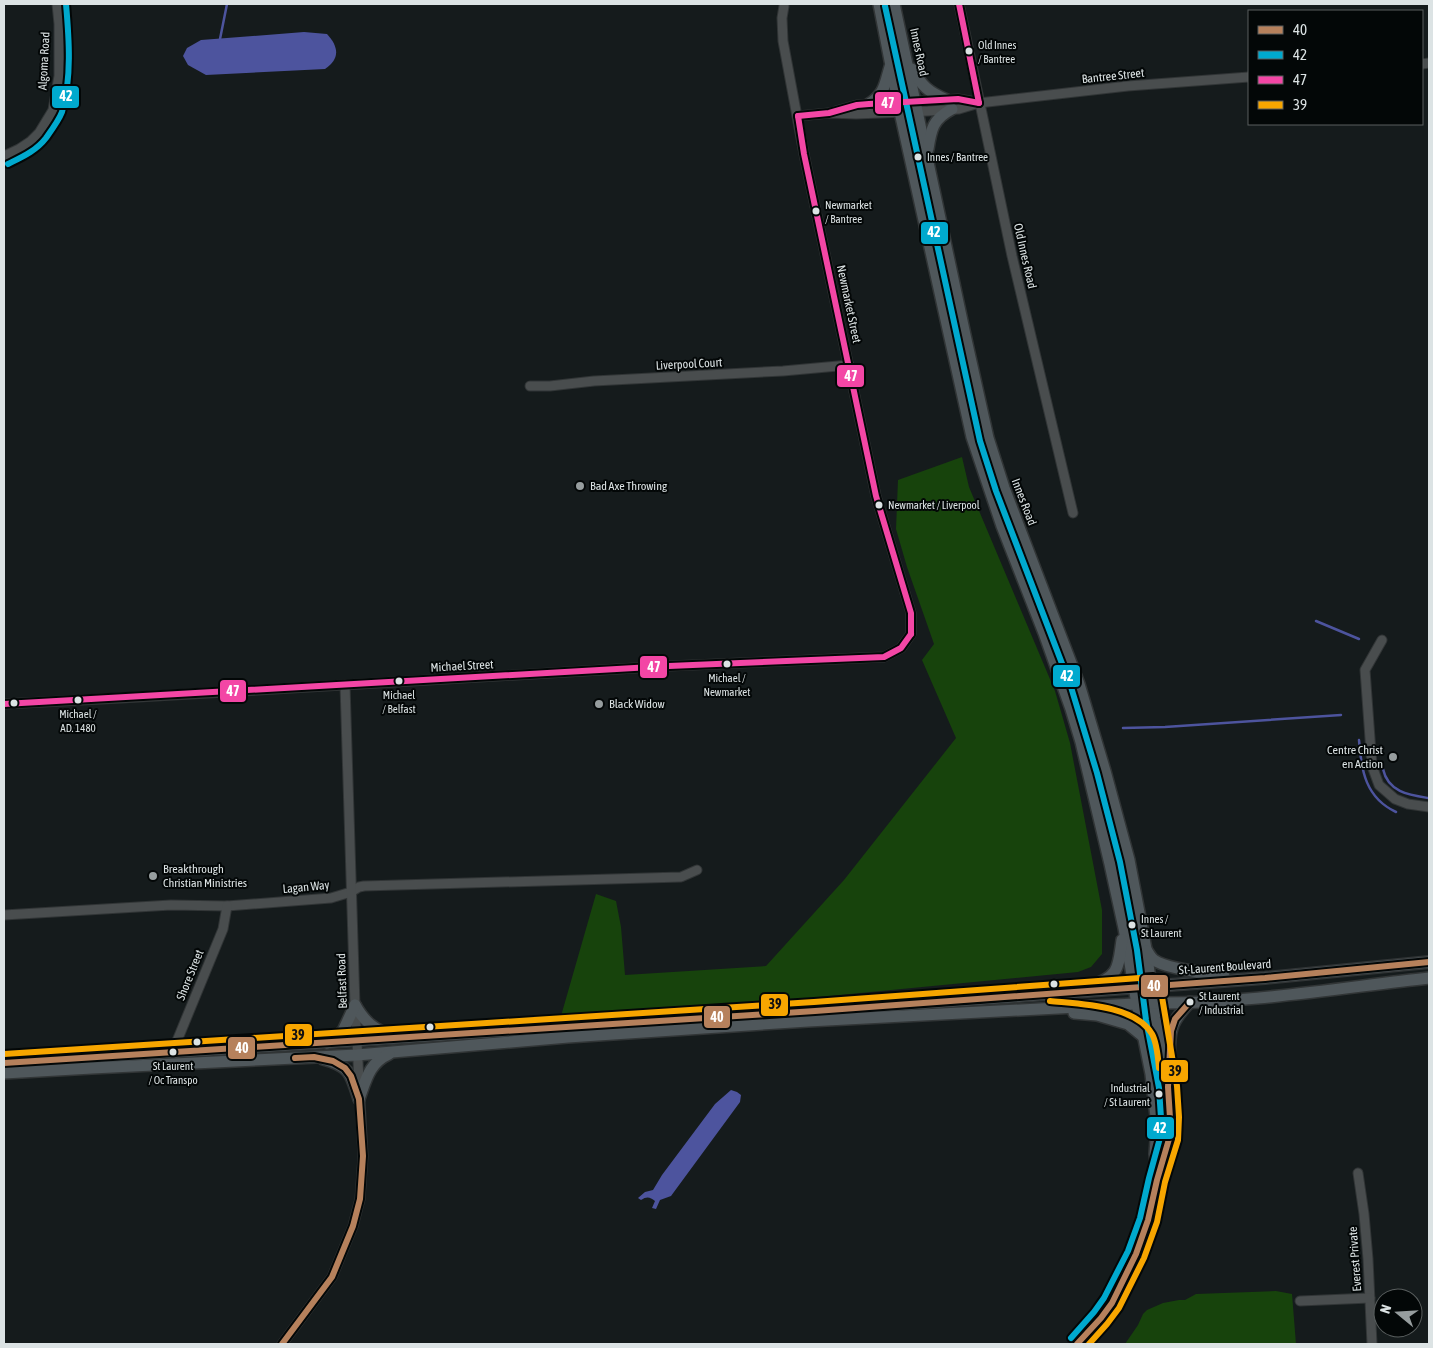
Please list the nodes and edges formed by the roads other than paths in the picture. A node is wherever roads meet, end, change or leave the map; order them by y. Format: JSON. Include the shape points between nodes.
{"nodes":[{"id":1,"x":57,"y":4,"type":"edge"},
{"id":2,"x":879,"y":4,"type":"edge"},
{"id":3,"x":894,"y":4,"type":"edge"},
{"id":4,"x":959,"y":4,"type":"edge"},
{"id":5,"x":784,"y":6,"type":"dead end"},
{"id":6,"x":906,"y":59,"type":"junction"},
{"id":7,"x":891,"y":62,"type":"junction"},
{"id":8,"x":1248,"y":77,"type":"edge"},
{"id":9,"x":979,"y":103,"type":"junction"},
{"id":10,"x":869,"y":104,"type":"junction"},
{"id":11,"x":949,"y":104,"type":"junction"},
{"id":12,"x":899,"y":107,"type":"junction"},
{"id":13,"x":917,"y":107,"type":"junction"},
{"id":14,"x":828,"y":113,"type":"junction"},
{"id":15,"x":798,"y":116,"type":"junction"},
{"id":16,"x":4,"y":156,"type":"edge"},
{"id":17,"x":928,"y":159,"type":"junction"},
{"id":18,"x":849,"y":365,"type":"junction"},
{"id":19,"x":530,"y":386,"type":"dead end"},
{"id":20,"x":1073,"y":513,"type":"dead end"},
{"id":21,"x":911,"y":634,"type":"joint"},
{"id":22,"x":1382,"y":640,"type":"dead end"},
{"id":23,"x":345,"y":685,"type":"junction"},
{"id":24,"x":4,"y":704,"type":"edge"},
{"id":25,"x":1429,"y":807,"type":"edge"},
{"id":26,"x":697,"y":870,"type":"dead end"},
{"id":27,"x":351,"y":892,"type":"junction"},
{"id":28,"x":227,"y":906,"type":"junction"},
{"id":29,"x":4,"y":915,"type":"edge"},
{"id":30,"x":1124,"y":928,"type":"junction"},
{"id":31,"x":1146,"y":949,"type":"junction"},
{"id":32,"x":1429,"y":962,"type":"edge"},
{"id":33,"x":1429,"y":978,"type":"edge"},
{"id":34,"x":1243,"y":979,"type":"junction"},
{"id":35,"x":1150,"y":986,"type":"junction"},
{"id":36,"x":1134,"y":987,"type":"junction"},
{"id":37,"x":1074,"y":992,"type":"junction"},
{"id":38,"x":1190,"y":1002,"type":"junction"},
{"id":39,"x":1153,"y":1003,"type":"junction"},
{"id":40,"x":1136,"y":1004,"type":"junction"},
{"id":41,"x":355,"y":1006,"type":"junction"},
{"id":42,"x":1041,"y":1010,"type":"junction"},
{"id":43,"x":1144,"y":1037,"type":"junction"},
{"id":44,"x":395,"y":1038,"type":"junction"},
{"id":45,"x":356,"y":1040,"type":"junction"},
{"id":46,"x":327,"y":1043,"type":"junction"},
{"id":47,"x":394,"y":1052,"type":"junction"},
{"id":48,"x":172,"y":1053,"type":"junction"},
{"id":49,"x":357,"y":1055,"type":"junction"},
{"id":50,"x":314,"y":1057,"type":"junction"},
{"id":51,"x":4,"y":1063,"type":"edge"},
{"id":52,"x":4,"y":1073,"type":"edge"},
{"id":53,"x":1168,"y":1087,"type":"junction"},
{"id":54,"x":359,"y":1099,"type":"junction"},
{"id":55,"x":1358,"y":1173,"type":"dead end"},
{"id":56,"x":1157,"y":1180,"type":"junction"},
{"id":57,"x":1370,"y":1298,"type":"junction"},
{"id":58,"x":1300,"y":1301,"type":"dead end"},
{"id":59,"x":282,"y":1344,"type":"edge"},
{"id":60,"x":1077,"y":1344,"type":"edge"},
{"id":61,"x":1372,"y":1344,"type":"edge"}],
"edges":[{"from":1,"to":16,"type":"street","name":"Algoma Road","via":[[59,76],[53,110],[31,141]]},
{"from":2,"to":7,"type":"main road"},
{"from":3,"to":6,"type":"main road","name":"Innes Road"},
{"from":4,"to":9,"type":"street","name":"Old Innes Road"},
{"from":5,"to":15,"type":"street","name":"Newmarket Street","via":[[783,41]]},
{"from":6,"to":11,"type":"main road","via":[[922,85]]},
{"from":6,"to":13,"type":"main road","name":"Innes Road"},
{"from":7,"to":10,"type":"main road","via":[[882,92]]},
{"from":7,"to":12,"type":"main road"},
{"from":8,"to":9,"type":"street","name":"Bantree Street","via":[[1128,86]]},
{"from":9,"to":11,"type":"street","name":"Bantree Street","via":[[959,109]]},
{"from":9,"to":20,"type":"street","name":"Old Innes Road"},
{"from":10,"to":12,"type":"street","name":"Bantree Street"},
{"from":10,"to":14,"type":"street","name":"Bantree Street"},
{"from":11,"to":13,"type":"street","name":"Bantree Street"},
{"from":11,"to":17,"type":"main road","via":[[933,127]]},
{"from":12,"to":13,"type":"street","name":"Bantree Street"},
{"from":12,"to":14,"type":"street","name":"Bantree Street","via":[[856,114]]},
{"from":12,"to":30,"type":"main road","via":[[972,437],[1076,726]]},
{"from":13,"to":17,"type":"main road","name":"Innes Road"},
{"from":14,"to":15,"type":"street","name":"Bantree Street"},
{"from":15,"to":18,"type":"street","name":"Newmarket Street"},
{"from":17,"to":31,"type":"main road","name":"Innes Road","via":[[988,438],[1070,658],[1106,771],[1129,860]]},
{"from":18,"to":19,"type":"street","name":"Liverpool Court"},
{"from":18,"to":21,"type":"street","name":"Newmarket Street","via":[[876,496],[912,613]]},
{"from":21,"to":23,"type":"street","name":"Michael Street","via":[[901,648],[884,657]]},
{"from":22,"to":25,"type":"street","via":[[1365,670],[1372,766],[1379,785],[1395,799]]},
{"from":23,"to":24,"type":"street","name":"Michael Street"},
{"from":23,"to":27,"type":"street","name":"Belfast Road"},
{"from":26,"to":27,"type":"street","name":"Lagan Way","via":[[681,877],[364,886]]},
{"from":27,"to":28,"type":"street","name":"Lagan Way","via":[[331,898]]},
{"from":27,"to":41,"type":"street","name":"Belfast Road"},
{"from":28,"to":29,"type":"street","name":"Lagan Way","via":[[171,905]]},
{"from":28,"to":48,"type":"street","name":"Shore Street","via":[[223,929]]},
{"from":30,"to":36,"type":"main road"},
{"from":30,"to":37,"type":"main road","via":[[1120,959],[1114,973],[1105,981]]},
{"from":31,"to":34,"type":"main road","via":[[1153,960],[1162,964]]},
{"from":31,"to":35,"type":"main road","name":"Innes Road"},
{"from":32,"to":34,"type":"main road","name":"St-Laurent Boulevard"},
{"from":33,"to":38,"type":"main road","via":[[1270,997]]},
{"from":34,"to":35,"type":"main road","name":"St-Laurent Boulevard"},
{"from":35,"to":36,"type":"main road","name":"St-Laurent Boulevard"},
{"from":35,"to":39,"type":"main road","name":"Innes Road"},
{"from":36,"to":37,"type":"main road","name":"St-Laurent Boulevard"},
{"from":36,"to":40,"type":"main road"},
{"from":37,"to":44,"type":"main road","name":"St-Laurent Boulevard"},
{"from":38,"to":39,"type":"main road"},
{"from":38,"to":53,"type":"main road","via":[[1172,1026]]},
{"from":39,"to":40,"type":"main road"},
{"from":39,"to":53,"type":"main road","name":"Innes Road"},
{"from":40,"to":42,"type":"main road"},
{"from":40,"to":43,"type":"main road"},
{"from":41,"to":44,"type":"main road","via":[[370,1025]]},
{"from":41,"to":45,"type":"street","name":"Belfast Road"},
{"from":41,"to":46,"type":"main road","via":[[343,1031]]},
{"from":42,"to":43,"type":"main road","via":[[1097,1015],[1128,1024]]},
{"from":42,"to":47,"type":"main road","via":[[808,1021]]},
{"from":43,"to":56,"type":"main road","via":[[1155,1099]]},
{"from":44,"to":45,"type":"main road","name":"St-Laurent Boulevard"},
{"from":45,"to":46,"type":"main road","name":"St-Laurent Boulevard"},
{"from":45,"to":49,"type":"street","name":"Belfast Road"},
{"from":46,"to":48,"type":"main road","name":"St-Laurent Boulevard"},
{"from":47,"to":49,"type":"main road"},
{"from":47,"to":54,"type":"main road","via":[[373,1065]]},
{"from":48,"to":51,"type":"main road","name":"St-Laurent Boulevard"},
{"from":49,"to":50,"type":"main road"},
{"from":49,"to":54,"type":"street","name":"Belfast Road"},
{"from":50,"to":52,"type":"main road"},
{"from":50,"to":54,"type":"main road","via":[[333,1061],[345,1068],[352,1076]]},
{"from":53,"to":56,"type":"main road","via":[[1169,1139]]},
{"from":54,"to":59,"type":"street","name":"Belfast Road","via":[[363,1156],[360,1199],[353,1226],[332,1277]]},
{"from":55,"to":57,"type":"street","name":"Everest Private"},
{"from":56,"to":60,"type":"main road","via":[[1148,1220],[1128,1272],[1101,1318]]},
{"from":57,"to":58,"type":"street"},
{"from":57,"to":61,"type":"street","name":"Everest Private"}]}
